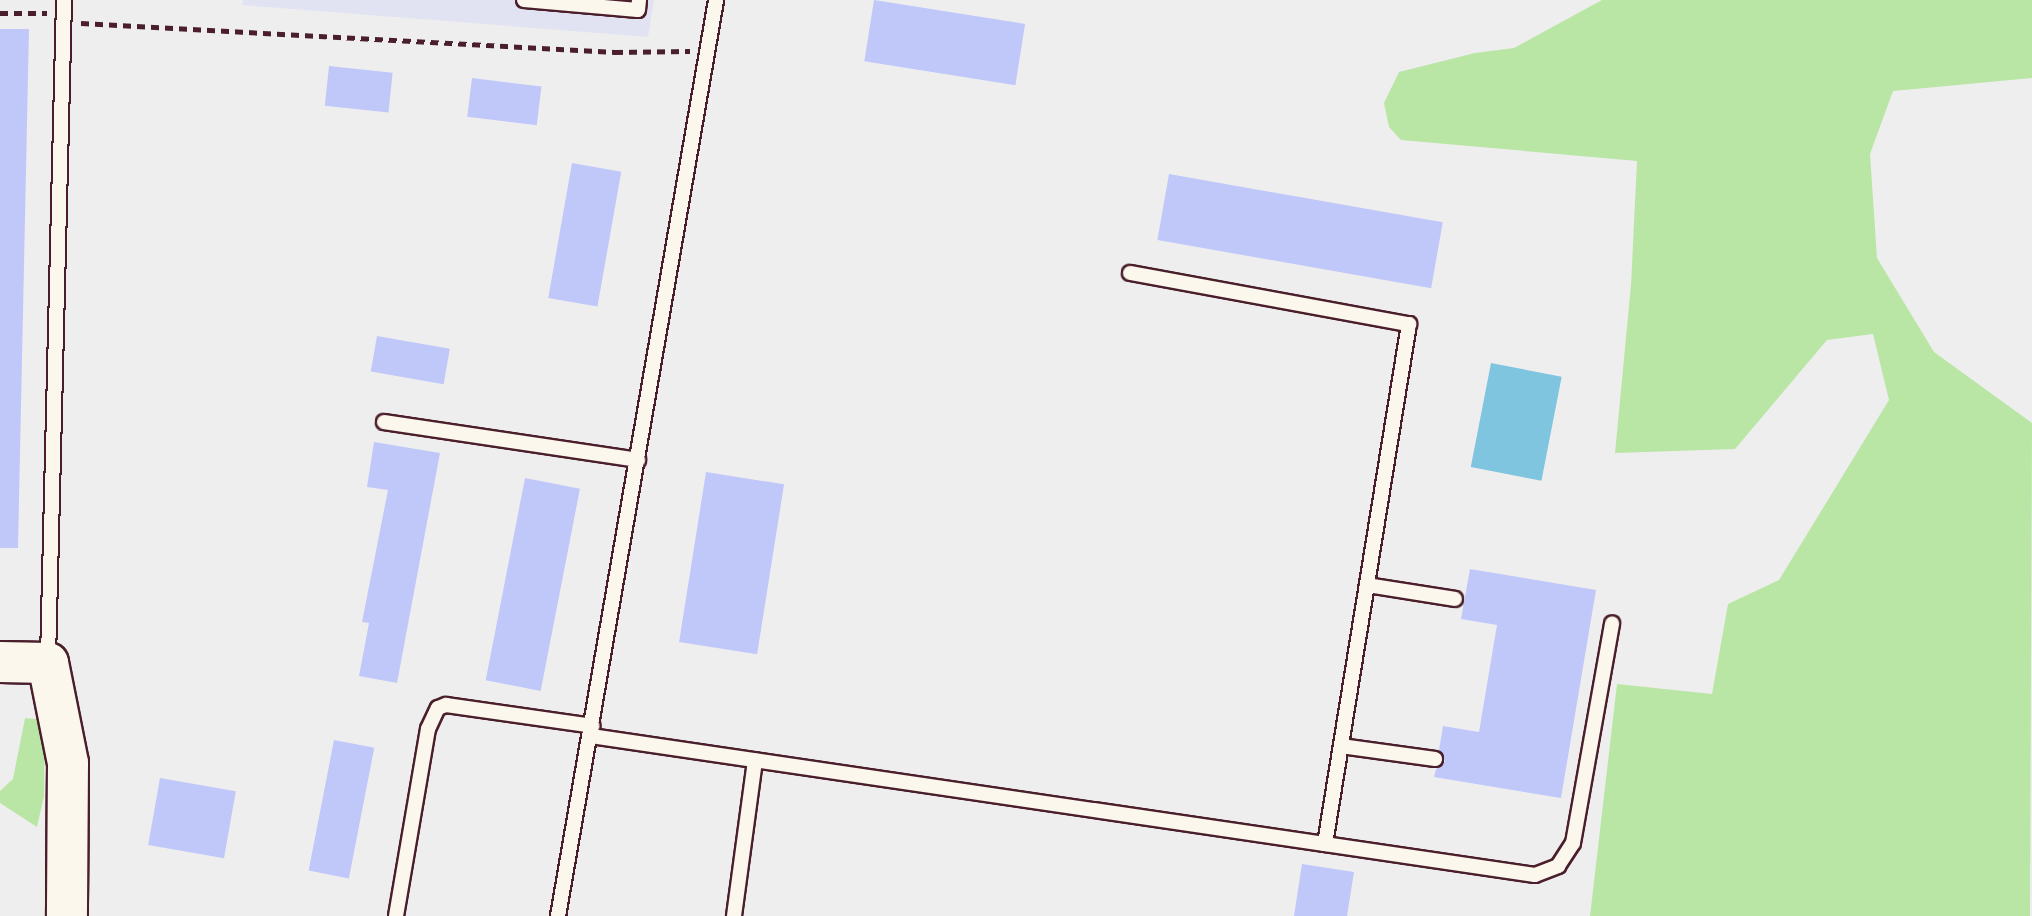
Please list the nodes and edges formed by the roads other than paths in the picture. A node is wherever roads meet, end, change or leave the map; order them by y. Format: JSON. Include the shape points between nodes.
{"nodes":[{"id":1,"x":524,"y":0,"type":"edge"},
{"id":2,"x":639,"y":0,"type":"edge"},
{"id":3,"x":716,"y":0,"type":"edge"},
{"id":4,"x":64,"y":12,"type":"edge"},
{"id":5,"x":1130,"y":273,"type":"dead end"},
{"id":6,"x":384,"y":422,"type":"dead end"},
{"id":7,"x":638,"y":460,"type":"junction"},
{"id":8,"x":1367,"y":585,"type":"junction"},
{"id":9,"x":1455,"y":599,"type":"dead end"},
{"id":10,"x":1612,"y":623,"type":"dead end"},
{"id":11,"x":0,"y":662,"type":"edge"},
{"id":12,"x":48,"y":663,"type":"junction"},
{"id":13,"x":592,"y":731,"type":"junction"},
{"id":14,"x":1341,"y":746,"type":"junction"},
{"id":15,"x":1435,"y":759,"type":"dead end"},
{"id":16,"x":755,"y":760,"type":"junction"},
{"id":17,"x":1325,"y":844,"type":"junction"},
{"id":18,"x":67,"y":916,"type":"edge"},
{"id":19,"x":396,"y":916,"type":"edge"},
{"id":20,"x":558,"y":916,"type":"edge"},
{"id":21,"x":734,"y":916,"type":"edge"}],
"edges":[{"from":1,"to":2,"type":"lane","via":[[638,10]]},
{"from":3,"to":7,"type":"lane"},
{"from":4,"to":12,"type":"lane"},
{"from":5,"to":8,"type":"lane","via":[[1409,324]]},
{"from":6,"to":7,"type":"lane"},
{"from":7,"to":13,"type":"lane"},
{"from":8,"to":9,"type":"lane"},
{"from":8,"to":14,"type":"lane"},
{"from":10,"to":17,"type":"lane","via":[[1573,843],[1558,866],[1526,874]]},
{"from":11,"to":12,"type":"street"},
{"from":12,"to":18,"type":"street","via":[[68,763]]},
{"from":13,"to":16,"type":"lane"},
{"from":13,"to":19,"type":"lane","via":[[446,705],[438,708],[428,729]]},
{"from":13,"to":20,"type":"lane"},
{"from":14,"to":15,"type":"lane"},
{"from":14,"to":17,"type":"lane"},
{"from":16,"to":17,"type":"lane"},
{"from":16,"to":21,"type":"lane"}]}
